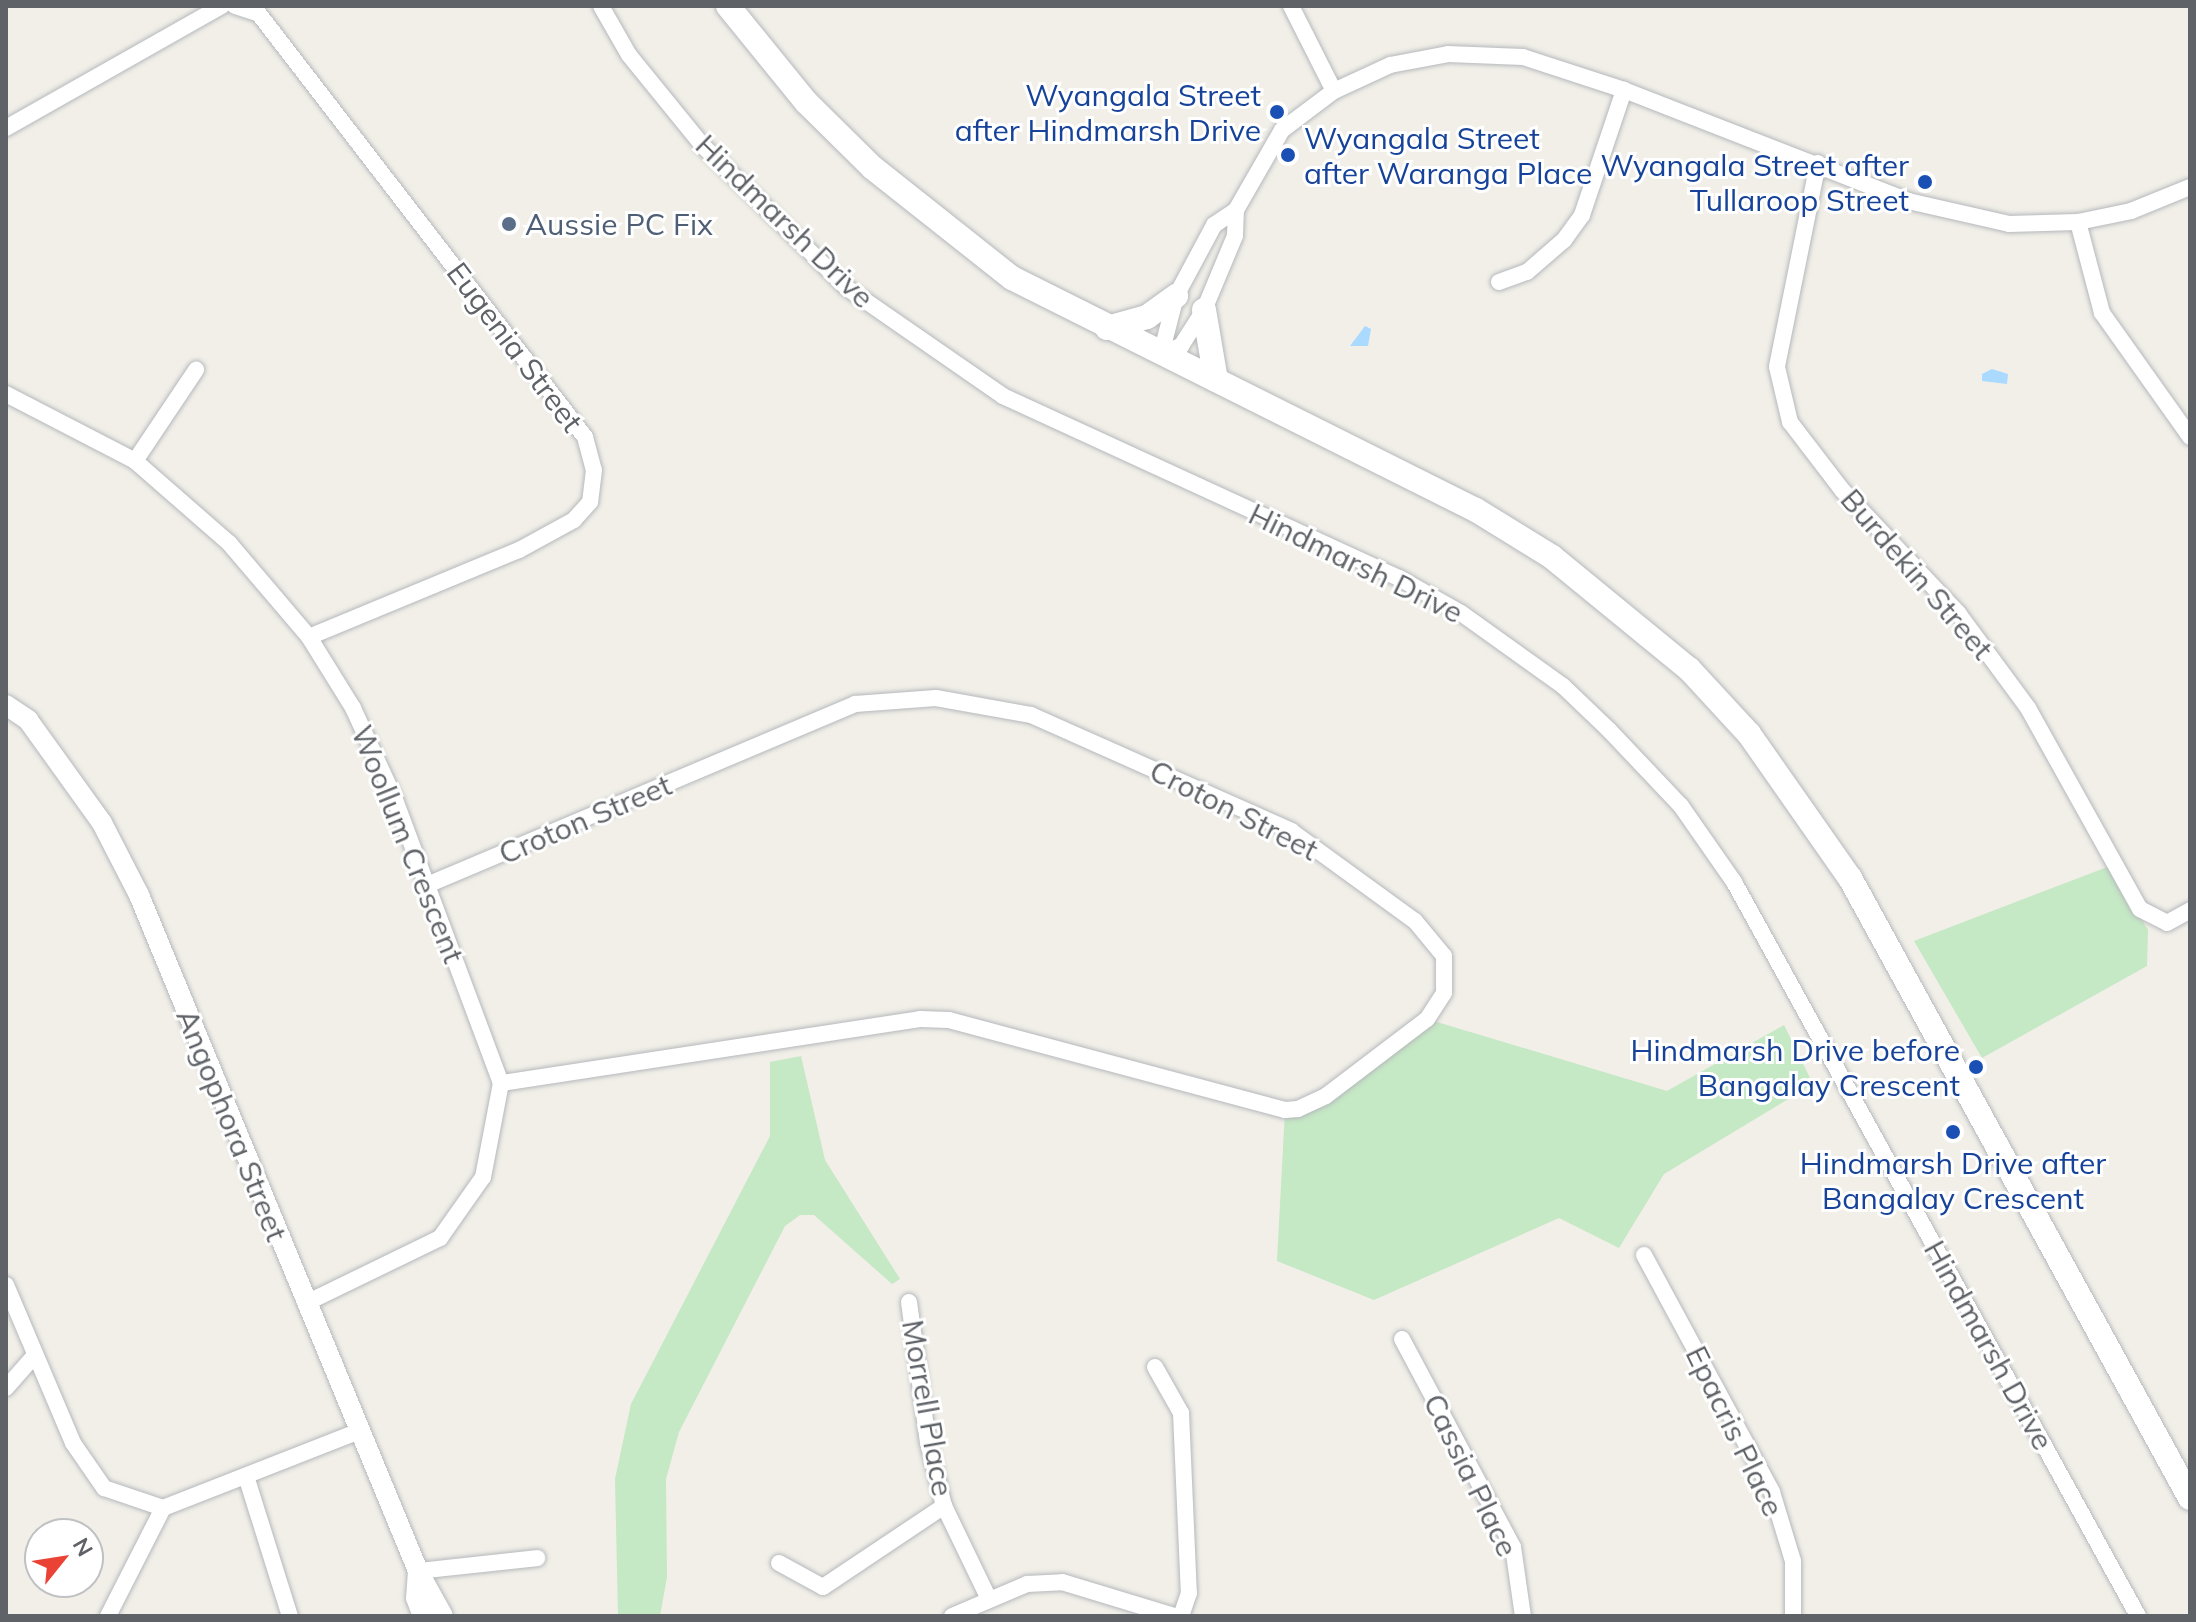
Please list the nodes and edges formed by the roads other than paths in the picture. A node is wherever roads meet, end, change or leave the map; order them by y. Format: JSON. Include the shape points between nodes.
{"nodes":[{"id":1,"x":222,"y":6,"type":"edge"},
{"id":2,"x":235,"y":6,"type":"edge"},
{"id":3,"x":601,"y":6,"type":"edge"},
{"id":4,"x":728,"y":6,"type":"edge"},
{"id":5,"x":1291,"y":6,"type":"edge"},
{"id":6,"x":1624,"y":90,"type":"junction"},
{"id":7,"x":1334,"y":91,"type":"junction"},
{"id":8,"x":6,"y":128,"type":"edge"},
{"id":9,"x":1818,"y":163,"type":"junction"},
{"id":10,"x":2190,"y":171,"type":"edge"},
{"id":11,"x":2190,"y":187,"type":"edge"},
{"id":12,"x":2173,"y":193,"type":"junction"},
{"id":13,"x":1236,"y":210,"type":"junction"},
{"id":14,"x":2078,"y":222,"type":"junction"},
{"id":15,"x":1499,"y":282,"type":"dead end"},
{"id":16,"x":1176,"y":296,"type":"junction"},
{"id":17,"x":1204,"y":310,"type":"junction"},
{"id":18,"x":1107,"y":328,"type":"junction"},
{"id":19,"x":1161,"y":354,"type":"junction"},
{"id":20,"x":196,"y":370,"type":"dead end"},
{"id":21,"x":1216,"y":380,"type":"junction"},
{"id":22,"x":6,"y":394,"type":"edge"},
{"id":23,"x":2190,"y":437,"type":"edge"},
{"id":24,"x":135,"y":461,"type":"junction"},
{"id":25,"x":309,"y":637,"type":"junction"},
{"id":26,"x":6,"y":705,"type":"edge"},
{"id":27,"x":427,"y":885,"type":"junction"},
{"id":28,"x":2190,"y":910,"type":"edge"},
{"id":29,"x":501,"y":1083,"type":"junction"},
{"id":30,"x":1644,"y":1255,"type":"dead end"},
{"id":31,"x":6,"y":1285,"type":"edge"},
{"id":32,"x":909,"y":1302,"type":"dead end"},
{"id":33,"x":306,"y":1303,"type":"junction"},
{"id":34,"x":1402,"y":1339,"type":"dead end"},
{"id":35,"x":35,"y":1355,"type":"junction"},
{"id":36,"x":1155,"y":1367,"type":"dead end"},
{"id":37,"x":6,"y":1388,"type":"edge"},
{"id":38,"x":359,"y":1431,"type":"junction"},
{"id":39,"x":246,"y":1476,"type":"junction"},
{"id":40,"x":2190,"y":1498,"type":"edge"},
{"id":41,"x":944,"y":1506,"type":"junction"},
{"id":42,"x":163,"y":1508,"type":"junction"},
{"id":43,"x":537,"y":1558,"type":"dead end"},
{"id":44,"x":779,"y":1563,"type":"dead end"},
{"id":45,"x":418,"y":1571,"type":"junction"},
{"id":46,"x":989,"y":1599,"type":"junction"},
{"id":47,"x":108,"y":1616,"type":"edge"},
{"id":48,"x":290,"y":1616,"type":"edge"},
{"id":49,"x":423,"y":1616,"type":"edge"},
{"id":50,"x":443,"y":1616,"type":"edge"},
{"id":51,"x":952,"y":1616,"type":"edge"},
{"id":52,"x":1174,"y":1616,"type":"edge"},
{"id":53,"x":1181,"y":1616,"type":"edge"},
{"id":54,"x":1523,"y":1616,"type":"edge"},
{"id":55,"x":1793,"y":1616,"type":"edge"},
{"id":56,"x":2138,"y":1616,"type":"edge"}],
"edges":[{"from":1,"to":8,"type":"street"},
{"from":2,"to":25,"type":"street","name":"Eugenia Street","via":[[259,14],[269,26],[585,437],[594,470],[590,502],[574,520],[519,550]]},
{"from":3,"to":56,"type":"street","name":"Hindmarsh Drive","via":[[629,55],[703,146],[847,288],[1003,396],[1399,578],[1501,639],[1563,686],[1681,806],[1734,882]]},
{"from":4,"to":18,"type":"main road","via":[[806,102],[873,168],[1012,278]]},
{"from":5,"to":7,"type":"street"},
{"from":6,"to":7,"type":"street","via":[[1523,57],[1448,54],[1390,65]]},
{"from":6,"to":9,"type":"street"},
{"from":6,"to":15,"type":"street","via":[[1582,215],[1564,240],[1527,272]]},
{"from":7,"to":13,"type":"street","via":[[1282,130]]},
{"from":9,"to":14,"type":"street","via":[[1908,201],[2009,224]]},
{"from":9,"to":28,"type":"street","name":"Burdekin Street","via":[[1777,367],[1790,422],[1843,491],[1958,613],[2028,708],[2140,909],[2167,923]]},
{"from":10,"to":12,"type":"street"},
{"from":11,"to":12,"type":"street"},
{"from":12,"to":14,"type":"street","via":[[2131,211]]},
{"from":13,"to":16,"type":"street","via":[[1214,225]]},
{"from":13,"to":17,"type":"street","via":[[1235,236]]},
{"from":14,"to":23,"type":"street","via":[[2102,313]]},
{"from":16,"to":18,"type":"main road","via":[[1147,317]]},
{"from":16,"to":19,"type":"street"},
{"from":17,"to":19,"type":"street","via":[[1181,346]]},
{"from":17,"to":21,"type":"main road"},
{"from":18,"to":19,"type":"main road"},
{"from":19,"to":21,"type":"main road"},
{"from":20,"to":24,"type":"street"},
{"from":21,"to":40,"type":"main road","via":[[1476,510],[1552,557],[1689,669],[1749,734],[1803,806],[1908,977]]},
{"from":22,"to":24,"type":"street","name":"Woollum Crescent"},
{"from":24,"to":25,"type":"street","name":"Woollum Crescent","via":[[229,543]]},
{"from":25,"to":27,"type":"street","name":"Woollum Crescent","via":[[353,708]]},
{"from":26,"to":33,"type":"street","name":"Angophora Street","via":[[28,720],[102,823],[139,895]]},
{"from":27,"to":29,"type":"street","name":"Woollum Crescent"},
{"from":27,"to":29,"type":"street","name":"Croton Street","via":[[855,704],[936,698],[1031,715],[1291,831],[1415,921],[1444,956],[1444,993],[1427,1019],[1326,1096],[1298,1109],[1285,1110],[949,1020],[920,1019]]},
{"from":29,"to":33,"type":"street","via":[[483,1177],[440,1238]]},
{"from":30,"to":55,"type":"street","name":"Epacris Place","via":[[1772,1492],[1793,1561]]},
{"from":31,"to":35,"type":"street"},
{"from":32,"to":41,"type":"street","name":"Morrell Place","via":[[928,1442]]},
{"from":33,"to":38,"type":"street","name":"Angophora Street"},
{"from":34,"to":54,"type":"street","name":"Cassia Place","via":[[1513,1547]]},
{"from":35,"to":37,"type":"street"},
{"from":35,"to":42,"type":"street","via":[[73,1443],[104,1488]]},
{"from":36,"to":53,"type":"street","via":[[1181,1413],[1189,1593]]},
{"from":38,"to":39,"type":"street"},
{"from":38,"to":45,"type":"street","name":"Angophora Street"},
{"from":39,"to":42,"type":"street"},
{"from":39,"to":48,"type":"street"},
{"from":41,"to":44,"type":"street","via":[[823,1587]]},
{"from":41,"to":46,"type":"street","name":"Morrell Place"},
{"from":42,"to":47,"type":"street"},
{"from":43,"to":45,"type":"street"},
{"from":45,"to":49,"type":"street","name":"Angophora Street","via":[[416,1598]]},
{"from":45,"to":50,"type":"street","name":"Angophora Street"},
{"from":46,"to":51,"type":"street"},
{"from":46,"to":52,"type":"street","via":[[1027,1584],[1062,1582]]}]}
